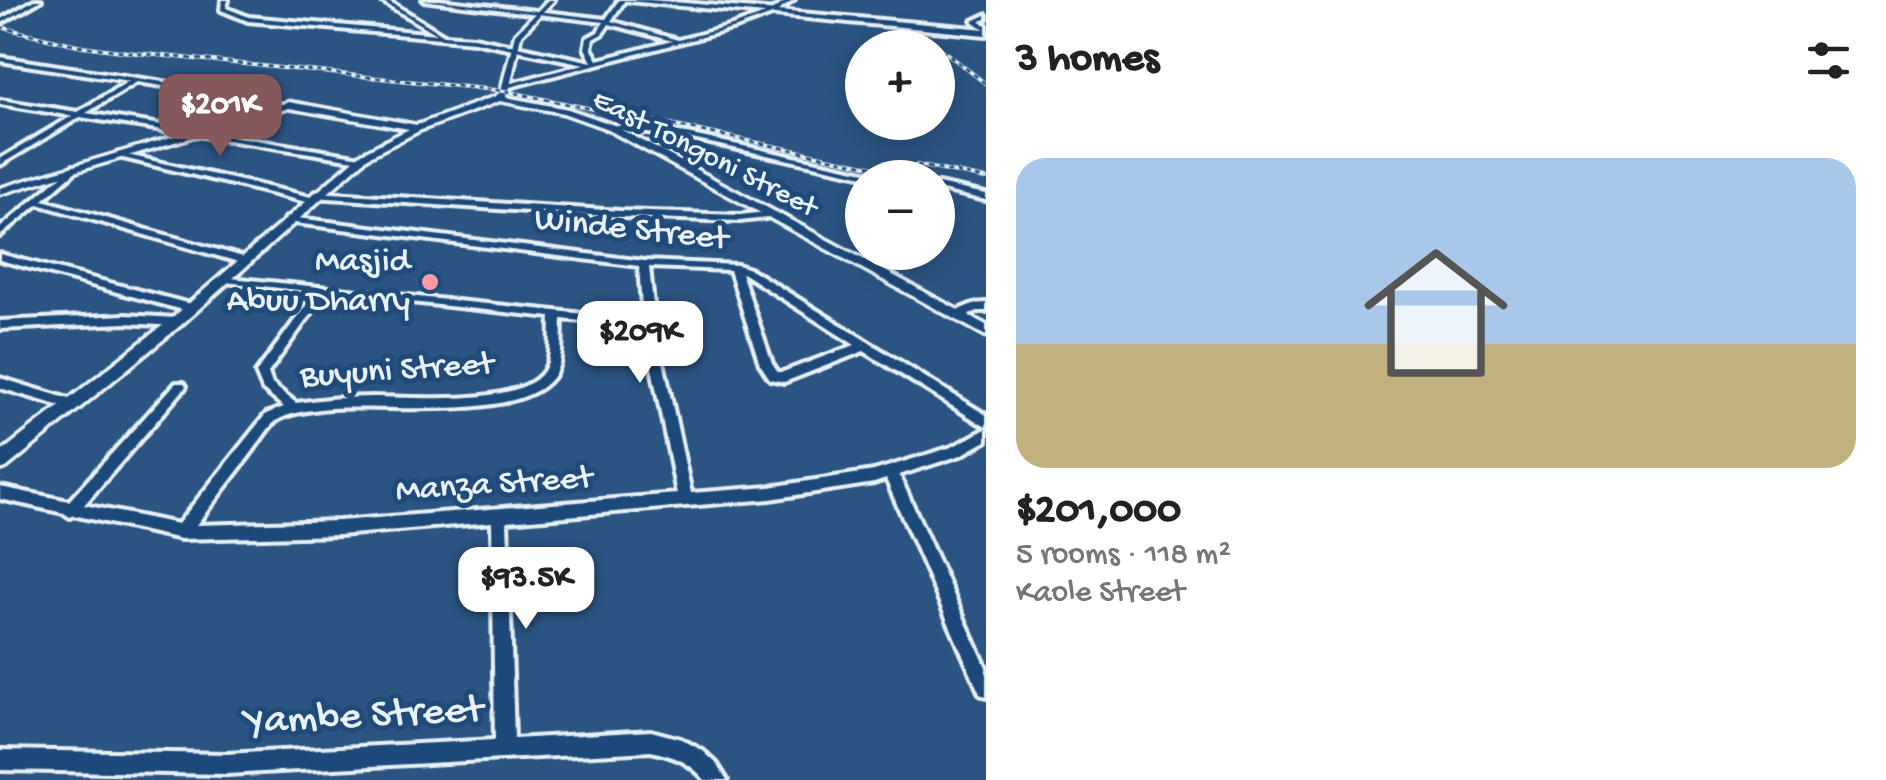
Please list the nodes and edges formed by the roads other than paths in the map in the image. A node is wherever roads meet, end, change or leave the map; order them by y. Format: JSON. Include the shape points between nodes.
{"nodes":[{"id":1,"x":38,"y":0,"type":"edge"},
{"id":2,"x":225,"y":0,"type":"edge"},
{"id":3,"x":382,"y":0,"type":"edge"},
{"id":4,"x":426,"y":0,"type":"edge"},
{"id":5,"x":551,"y":0,"type":"edge"},
{"id":6,"x":622,"y":0,"type":"edge"},
{"id":7,"x":791,"y":0,"type":"edge"},
{"id":8,"x":536,"y":13,"type":"junction"},
{"id":9,"x":770,"y":14,"type":"junction"},
{"id":10,"x":986,"y":17,"type":"edge"},
{"id":11,"x":606,"y":21,"type":"junction"},
{"id":12,"x":0,"y":22,"type":"edge"},
{"id":13,"x":986,"y":30,"type":"edge"},
{"id":14,"x":442,"y":36,"type":"junction"},
{"id":15,"x":677,"y":41,"type":"junction"},
{"id":16,"x":513,"y":46,"type":"junction"},
{"id":17,"x":0,"y":59,"type":"edge"},
{"id":18,"x":593,"y":62,"type":"junction"},
{"id":19,"x":135,"y":80,"type":"junction"},
{"id":20,"x":503,"y":92,"type":"junction"},
{"id":21,"x":0,"y":102,"type":"edge"},
{"id":22,"x":282,"y":106,"type":"junction"},
{"id":23,"x":81,"y":113,"type":"junction"},
{"id":24,"x":608,"y":126,"type":"junction"},
{"id":25,"x":418,"y":128,"type":"junction"},
{"id":26,"x":192,"y":132,"type":"junction"},
{"id":27,"x":122,"y":155,"type":"junction"},
{"id":28,"x":361,"y":159,"type":"junction"},
{"id":29,"x":0,"y":163,"type":"edge"},
{"id":30,"x":845,"y":169,"type":"edge"},
{"id":31,"x":73,"y":170,"type":"junction"},
{"id":32,"x":0,"y":191,"type":"edge"},
{"id":33,"x":955,"y":192,"type":"edge"},
{"id":34,"x":313,"y":198,"type":"junction"},
{"id":35,"x":986,"y":198,"type":"edge"},
{"id":36,"x":38,"y":201,"type":"junction"},
{"id":37,"x":766,"y":215,"type":"junction"},
{"id":38,"x":289,"y":220,"type":"junction"},
{"id":39,"x":0,"y":233,"type":"edge"},
{"id":40,"x":0,"y":257,"type":"edge"},
{"id":41,"x":246,"y":261,"type":"junction"},
{"id":42,"x":644,"y":264,"type":"junction"},
{"id":43,"x":734,"y":268,"type":"junction"},
{"id":44,"x":225,"y":279,"type":"junction"},
{"id":45,"x":323,"y":290,"type":"junction"},
{"id":46,"x":190,"y":308,"type":"junction"},
{"id":47,"x":986,"y":308,"type":"edge"},
{"id":48,"x":557,"y":316,"type":"junction"},
{"id":49,"x":958,"y":316,"type":"junction"},
{"id":50,"x":176,"y":322,"type":"junction"},
{"id":51,"x":649,"y":324,"type":"junction"},
{"id":52,"x":1,"y":326,"type":"edge"},
{"id":53,"x":986,"y":331,"type":"edge"},
{"id":54,"x":865,"y":346,"type":"junction"},
{"id":55,"x":0,"y":382,"type":"edge"},
{"id":56,"x":180,"y":386,"type":"dead end"},
{"id":57,"x":74,"y":405,"type":"junction"},
{"id":58,"x":291,"y":406,"type":"junction"},
{"id":59,"x":986,"y":422,"type":"edge"},
{"id":60,"x":986,"y":434,"type":"edge"},
{"id":61,"x":0,"y":462,"type":"edge"},
{"id":62,"x":890,"y":471,"type":"junction"},
{"id":63,"x":0,"y":494,"type":"edge"},
{"id":64,"x":684,"y":500,"type":"junction"},
{"id":65,"x":70,"y":510,"type":"junction"},
{"id":66,"x":499,"y":517,"type":"junction"},
{"id":67,"x":181,"y":532,"type":"junction"},
{"id":68,"x":979,"y":654,"type":"edge"},
{"id":69,"x":986,"y":688,"type":"edge"},
{"id":70,"x":505,"y":748,"type":"junction"},
{"id":71,"x":0,"y":760,"type":"edge"},
{"id":72,"x":718,"y":780,"type":"edge"}],
"edges":[{"from":1,"to":12,"type":"street"},
{"from":2,"to":14,"type":"street","via":[[224,8],[248,19]]},
{"from":3,"to":14,"type":"street"},
{"from":4,"to":8,"type":"street"},
{"from":5,"to":8,"type":"street"},
{"from":6,"to":9,"type":"highway"},
{"from":6,"to":11,"type":"street"},
{"from":7,"to":9,"type":"street"},
{"from":8,"to":11,"type":"street"},
{"from":8,"to":16,"type":"street"},
{"from":9,"to":13,"type":"highway"},
{"from":9,"to":15,"type":"street"},
{"from":10,"to":13,"type":"street","via":[[976,21]]},
{"from":11,"to":15,"type":"street"},
{"from":11,"to":18,"type":"street","via":[[590,38]]},
{"from":14,"to":16,"type":"street"},
{"from":15,"to":18,"type":"street"},
{"from":16,"to":18,"type":"street"},
{"from":16,"to":20,"type":"street"},
{"from":17,"to":19,"type":"street"},
{"from":18,"to":20,"type":"street"},
{"from":19,"to":22,"type":"street"},
{"from":19,"to":23,"type":"street"},
{"from":20,"to":24,"type":"street","name":"East Tongoni Street"},
{"from":20,"to":25,"type":"street"},
{"from":21,"to":23,"type":"street"},
{"from":22,"to":25,"type":"street"},
{"from":22,"to":26,"type":"street"},
{"from":23,"to":26,"type":"street"},
{"from":23,"to":29,"type":"street"},
{"from":24,"to":30,"type":"street"},
{"from":24,"to":37,"type":"street","name":"East Tongoni Street"},
{"from":25,"to":28,"type":"street"},
{"from":26,"to":27,"type":"street"},
{"from":26,"to":28,"type":"street"},
{"from":27,"to":31,"type":"street"},
{"from":27,"to":34,"type":"street"},
{"from":28,"to":34,"type":"street"},
{"from":31,"to":32,"type":"street"},
{"from":31,"to":36,"type":"street"},
{"from":33,"to":35,"type":"street"},
{"from":34,"to":37,"type":"street"},
{"from":34,"to":38,"type":"street"},
{"from":36,"to":39,"type":"street"},
{"from":36,"to":41,"type":"street"},
{"from":37,"to":49,"type":"street","name":"East Tongoni Street"},
{"from":38,"to":41,"type":"street"},
{"from":38,"to":42,"type":"street","name":"Winde Street"},
{"from":40,"to":46,"type":"street"},
{"from":41,"to":44,"type":"street"},
{"from":42,"to":43,"type":"street","name":"Winde Street"},
{"from":42,"to":51,"type":"street"},
{"from":43,"to":54,"type":"street","name":"Winde Street"},
{"from":43,"to":54,"type":"street","via":[[774,376],[784,378]]},
{"from":44,"to":45,"type":"street"},
{"from":44,"to":46,"type":"street"},
{"from":45,"to":48,"type":"street"},
{"from":45,"to":58,"type":"street","via":[[262,373],[267,387]]},
{"from":46,"to":50,"type":"street"},
{"from":47,"to":49,"type":"street"},
{"from":48,"to":51,"type":"street"},
{"from":48,"to":58,"type":"street","name":"Buyuni Street","via":[[551,369],[526,390],[472,400]]},
{"from":49,"to":53,"type":"street","name":"East Tongoni Street"},
{"from":50,"to":52,"type":"street","via":[[125,318]]},
{"from":50,"to":57,"type":"street"},
{"from":51,"to":64,"type":"street"},
{"from":54,"to":59,"type":"street","name":"Winde Street"},
{"from":55,"to":57,"type":"street"},
{"from":56,"to":65,"type":"street"},
{"from":57,"to":61,"type":"street"},
{"from":58,"to":67,"type":"street","name":"Buyuni Street","via":[[271,418]]},
{"from":60,"to":62,"type":"street","name":"Manza Street","via":[[956,451]]},
{"from":62,"to":64,"type":"street","name":"Manza Street"},
{"from":62,"to":68,"type":"street"},
{"from":63,"to":65,"type":"street","name":"Manza Street"},
{"from":64,"to":66,"type":"street","name":"Manza Street"},
{"from":65,"to":67,"type":"street","name":"Manza Street"},
{"from":66,"to":67,"type":"street","name":"Manza Street"},
{"from":66,"to":70,"type":"street"},
{"from":68,"to":69,"type":"street"},
{"from":70,"to":71,"type":"street","name":"Yambe Street","via":[[226,764]]},
{"from":70,"to":72,"type":"street","name":"Yambe Street","via":[[652,741],[705,761]]}]}
